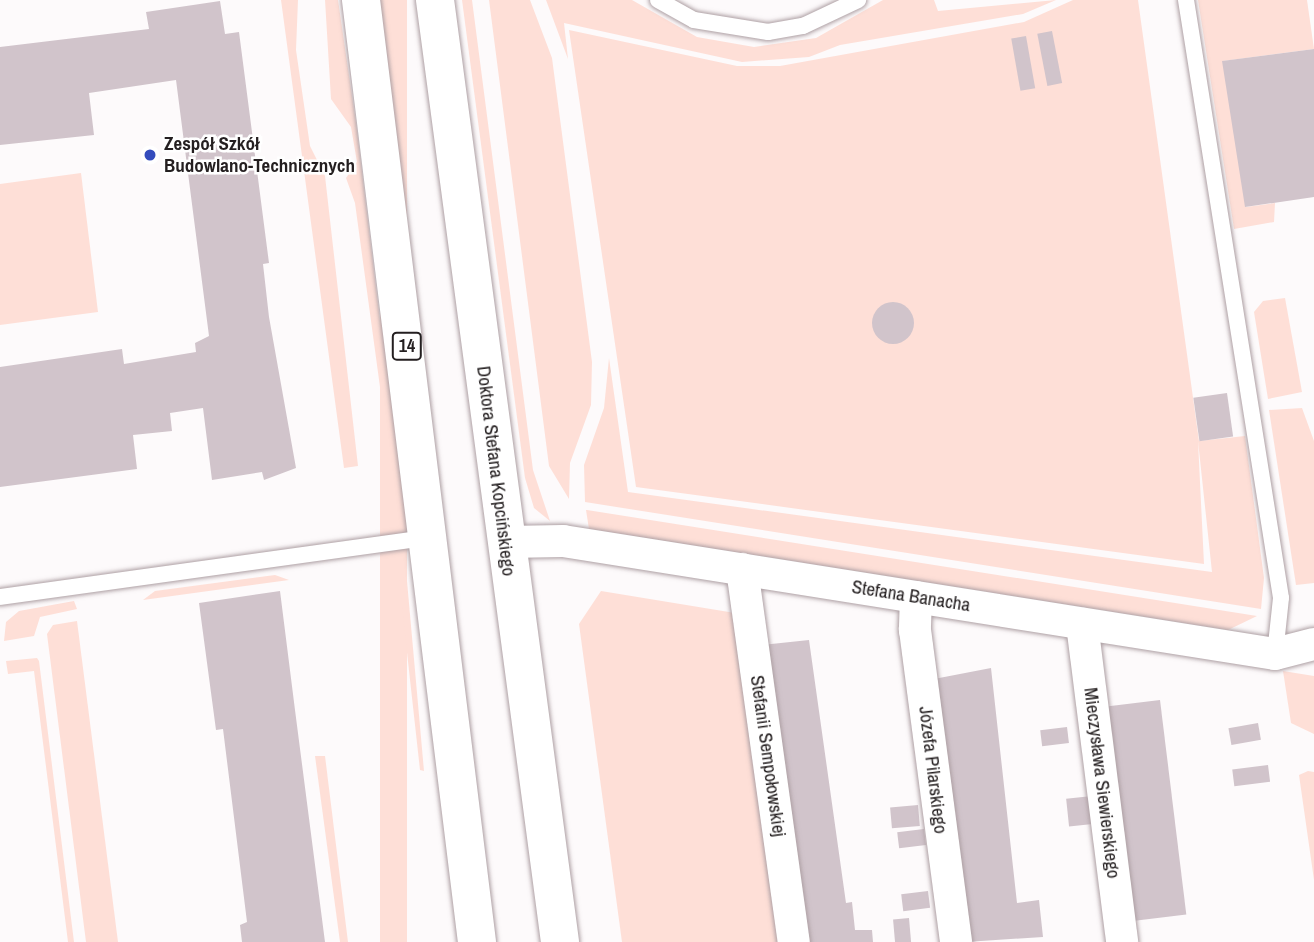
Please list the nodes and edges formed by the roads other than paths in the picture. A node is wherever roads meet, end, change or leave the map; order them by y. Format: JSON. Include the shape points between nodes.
{"nodes":[{"id":1,"x":361,"y":0,"type":"edge"},
{"id":2,"x":435,"y":0,"type":"edge"},
{"id":3,"x":658,"y":0,"type":"edge"},
{"id":4,"x":858,"y":0,"type":"edge"},
{"id":5,"x":1186,"y":0,"type":"edge"},
{"id":6,"x":430,"y":537,"type":"junction"},
{"id":7,"x":506,"y":542,"type":"junction"},
{"id":8,"x":742,"y":569,"type":"junction"},
{"id":9,"x":0,"y":597,"type":"edge"},
{"id":10,"x":916,"y":597,"type":"junction"},
{"id":11,"x":1082,"y":624,"type":"junction"},
{"id":12,"x":1314,"y":644,"type":"edge"},
{"id":13,"x":1275,"y":654,"type":"junction"},
{"id":14,"x":477,"y":942,"type":"edge"},
{"id":15,"x":559,"y":942,"type":"edge"},
{"id":16,"x":794,"y":942,"type":"edge"},
{"id":17,"x":956,"y":942,"type":"edge"},
{"id":18,"x":1121,"y":942,"type":"edge"}],
"edges":[{"from":1,"to":6,"type":"main road","number":"14"},
{"from":2,"to":7,"type":"main road","name":"Doktora Stefana Kopcińskiego"},
{"from":3,"to":4,"type":"lane","via":[[706,23],[768,32],[803,26]]},
{"from":5,"to":13,"type":"lane","via":[[1281,598]]},
{"from":6,"to":9,"type":"lane"},
{"from":6,"to":14,"type":"main road","number":"14"},
{"from":7,"to":8,"type":"street","name":"Stefana Banacha","via":[[563,541]]},
{"from":7,"to":15,"type":"main road","name":"Doktora Stefana Kopcińskiego"},
{"from":8,"to":10,"type":"street","name":"Stefana Banacha"},
{"from":8,"to":16,"type":"street","name":"Stefanii Sempołowskiej"},
{"from":10,"to":11,"type":"street","name":"Stefana Banacha"},
{"from":10,"to":17,"type":"street","name":"Józefa Pilarskiego","via":[[915,630]]},
{"from":11,"to":13,"type":"street","name":"Stefana Banacha"},
{"from":11,"to":18,"type":"street","name":"Mieczysława Siewierskiego"},
{"from":12,"to":13,"type":"street","name":"Stefana Banacha"}]}
